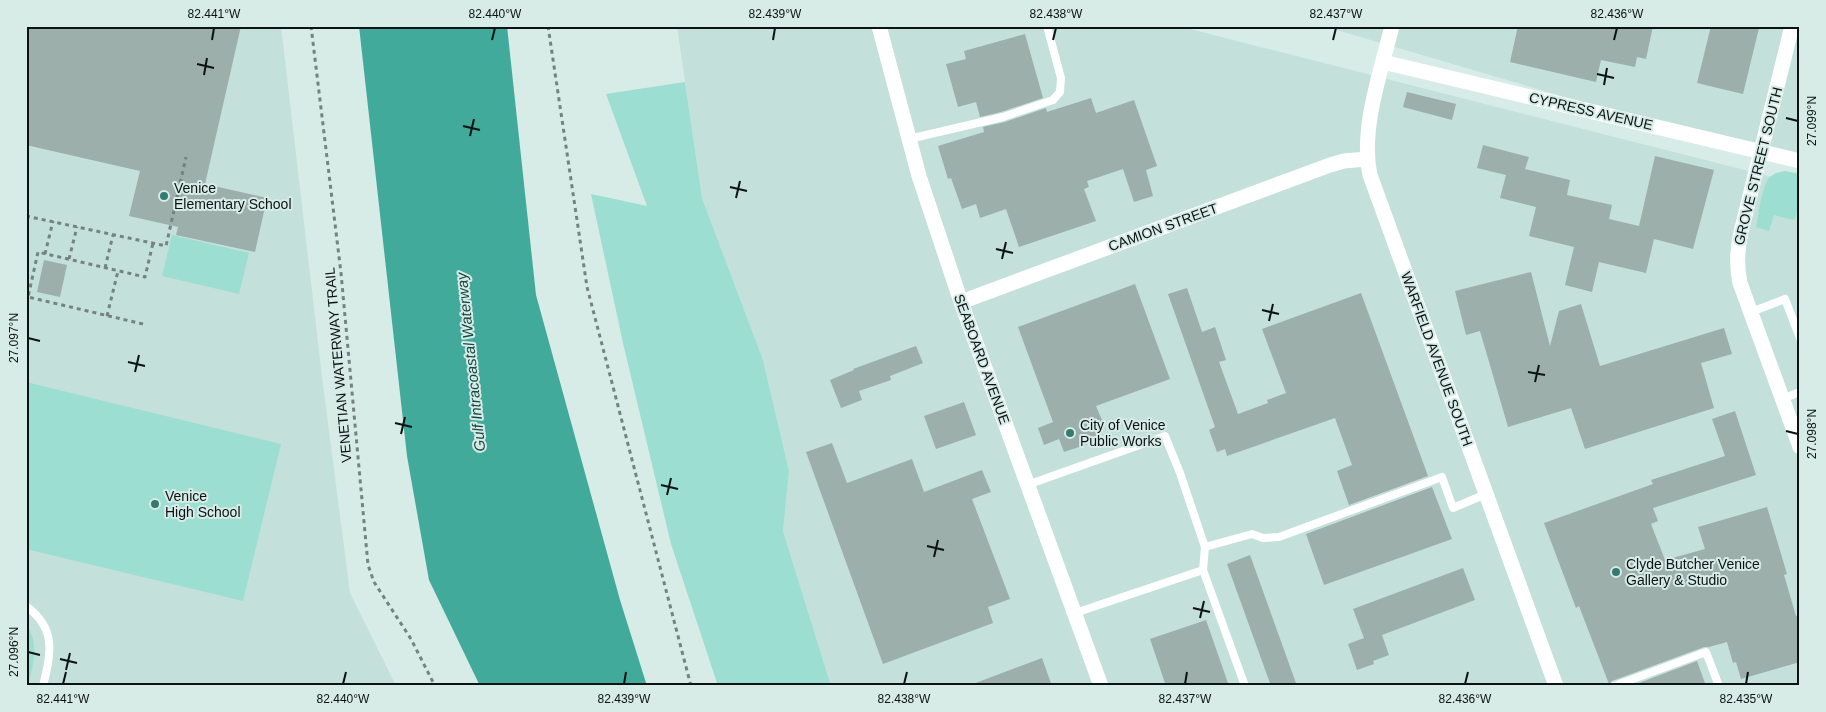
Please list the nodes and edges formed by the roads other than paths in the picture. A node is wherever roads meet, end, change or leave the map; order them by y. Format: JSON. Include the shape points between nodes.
{"nodes":[{"id":1,"x":879,"y":26,"type":"edge"},
{"id":2,"x":1047,"y":26,"type":"edge"},
{"id":3,"x":1392,"y":26,"type":"edge"},
{"id":4,"x":1792,"y":26,"type":"edge"},
{"id":5,"x":1383,"y":62,"type":"junction"},
{"id":6,"x":909,"y":139,"type":"junction"},
{"id":7,"x":1761,"y":151,"type":"junction"},
{"id":8,"x":1367,"y":159,"type":"junction"},
{"id":9,"x":1800,"y":160,"type":"edge"},
{"id":10,"x":961,"y":302,"type":"junction"},
{"id":11,"x":1751,"y":312,"type":"junction"},
{"id":12,"x":1800,"y":338,"type":"edge"},
{"id":13,"x":1800,"y":392,"type":"edge"},
{"id":14,"x":1782,"y":399,"type":"junction"},
{"id":15,"x":1800,"y":447,"type":"edge"},
{"id":16,"x":1027,"y":485,"type":"junction"},
{"id":17,"x":1486,"y":494,"type":"junction"},
{"id":18,"x":1206,"y":547,"type":"junction"},
{"id":19,"x":1203,"y":570,"type":"junction"},
{"id":20,"x":26,"y":606,"type":"edge"},
{"id":21,"x":1074,"y":613,"type":"junction"},
{"id":22,"x":43,"y":686,"type":"edge"},
{"id":23,"x":1101,"y":686,"type":"edge"},
{"id":24,"x":1245,"y":686,"type":"edge"},
{"id":25,"x":1556,"y":686,"type":"edge"},
{"id":26,"x":1614,"y":686,"type":"edge"},
{"id":27,"x":1719,"y":686,"type":"edge"}],
"edges":[{"from":1,"to":6,"type":"street","name":"SEABOARD AVENUE"},
{"from":2,"to":6,"type":"lane","via":[[1061,78],[1060,92],[1053,100],[1003,117]]},
{"from":3,"to":5,"type":"street","name":"WARFIELD AVENUE SOUTH"},
{"from":4,"to":7,"type":"street","name":"GROVE STREET SOUTH"},
{"from":5,"to":7,"type":"street","name":"CYPRESS AVENUE"},
{"from":5,"to":8,"type":"street","name":"WARFIELD AVENUE SOUTH","via":[[1371,116]]},
{"from":6,"to":10,"type":"street","name":"SEABOARD AVENUE"},
{"from":7,"to":9,"type":"street","name":"CYPRESS AVENUE"},
{"from":7,"to":11,"type":"street","name":"GROVE STREET SOUTH","via":[[1737,252],[1737,268]]},
{"from":8,"to":10,"type":"street","name":"CAMION STREET","via":[[1330,165]]},
{"from":8,"to":17,"type":"street","name":"WARFIELD AVENUE SOUTH","via":[[1370,175]]},
{"from":10,"to":16,"type":"street","name":"SEABOARD AVENUE"},
{"from":11,"to":12,"type":"lane","via":[[1784,299]]},
{"from":11,"to":14,"type":"street","name":"GROVE STREET SOUTH"},
{"from":13,"to":14,"type":"lane"},
{"from":14,"to":15,"type":"street","name":"GROVE STREET SOUTH"},
{"from":16,"to":18,"type":"lane","via":[[1165,436]]},
{"from":16,"to":21,"type":"street","name":"SEABOARD AVENUE"},
{"from":17,"to":18,"type":"lane","via":[[1453,508],[1442,477],[1279,537],[1263,538],[1252,534]]},
{"from":17,"to":25,"type":"street","name":"WARFIELD AVENUE SOUTH"},
{"from":18,"to":19,"type":"lane"},
{"from":19,"to":21,"type":"lane"},
{"from":19,"to":24,"type":"lane"},
{"from":20,"to":22,"type":"lane","via":[[42,622],[50,644],[51,654]]},
{"from":21,"to":23,"type":"street","name":"SEABOARD AVENUE"},
{"from":26,"to":27,"type":"lane","via":[[1706,652]]}]}
